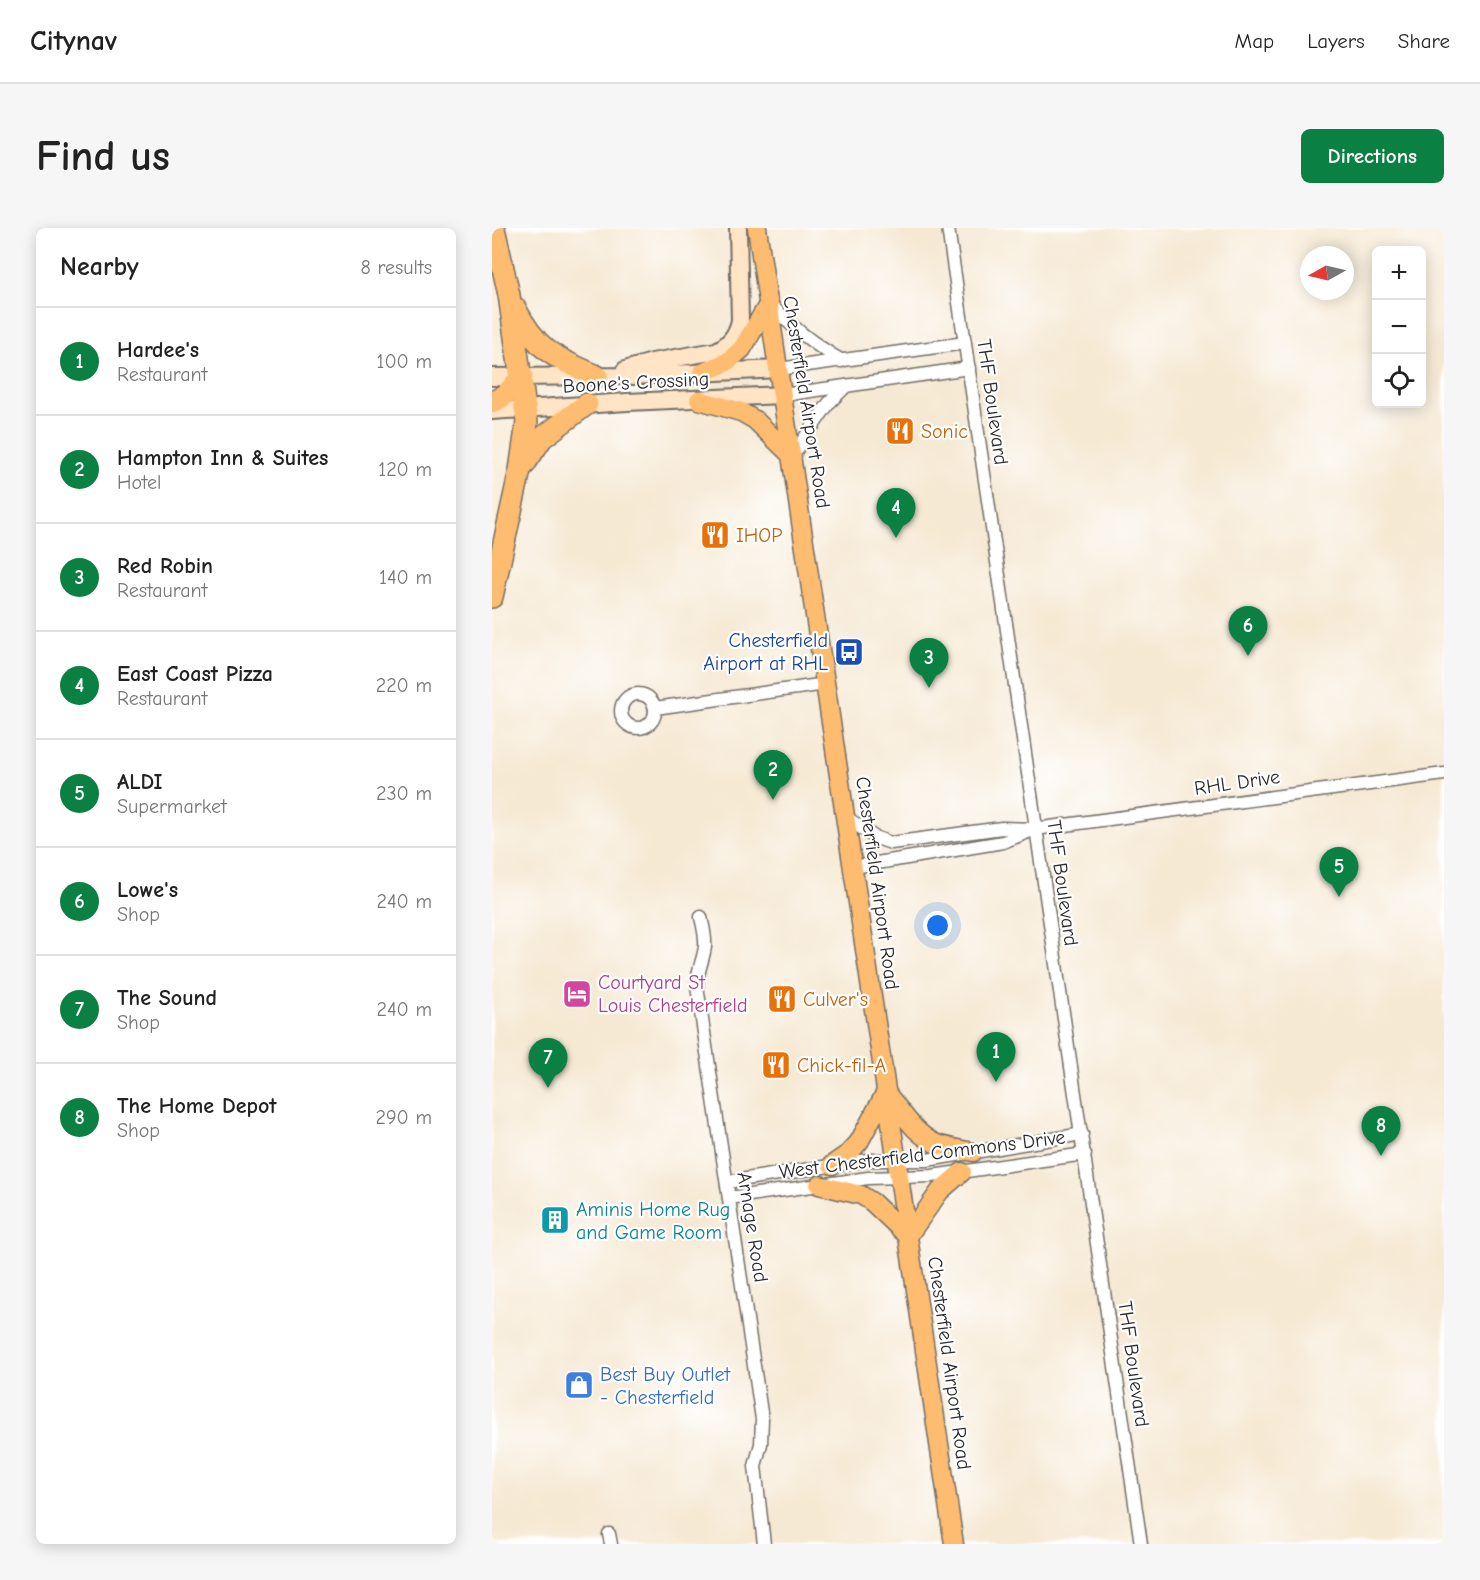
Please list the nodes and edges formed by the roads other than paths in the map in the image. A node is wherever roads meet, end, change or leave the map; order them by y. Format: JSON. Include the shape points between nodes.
{"nodes":[{"id":1,"x":494,"y":228,"type":"edge"},
{"id":2,"x":738,"y":228,"type":"edge"},
{"id":3,"x":757,"y":228,"type":"edge"},
{"id":4,"x":948,"y":228,"type":"edge"},
{"id":5,"x":509,"y":295,"type":"junction"},
{"id":6,"x":769,"y":303,"type":"junction"},
{"id":7,"x":965,"y":343,"type":"junction"},
{"id":8,"x":842,"y":361,"type":"junction"},
{"id":9,"x":969,"y":368,"type":"junction"},
{"id":10,"x":779,"y":369,"type":"junction"},
{"id":11,"x":702,"y":374,"type":"junction"},
{"id":12,"x":522,"y":375,"type":"junction"},
{"id":13,"x":602,"y":376,"type":"junction"},
{"id":14,"x":492,"y":377,"type":"edge"},
{"id":15,"x":845,"y":387,"type":"junction"},
{"id":16,"x":783,"y":395,"type":"junction"},
{"id":17,"x":699,"y":400,"type":"junction"},
{"id":18,"x":492,"y":402,"type":"edge"},
{"id":19,"x":587,"y":404,"type":"junction"},
{"id":20,"x":526,"y":410,"type":"junction"},
{"id":21,"x":492,"y":411,"type":"edge"},
{"id":22,"x":792,"y":456,"type":"junction"},
{"id":23,"x":520,"y":470,"type":"junction"},
{"id":24,"x":492,"y":597,"type":"edge"},
{"id":25,"x":826,"y":684,"type":"junction"},
{"id":26,"x":655,"y":708,"type":"dead end"},
{"id":27,"x":1444,"y":774,"type":"edge"},
{"id":28,"x":846,"y":817,"type":"junction"},
{"id":29,"x":1035,"y":829,"type":"junction"},
{"id":30,"x":853,"y":867,"type":"junction"},
{"id":31,"x":701,"y":917,"type":"dead end"},
{"id":32,"x":886,"y":1092,"type":"junction"},
{"id":33,"x":1082,"y":1134,"type":"junction"},
{"id":34,"x":973,"y":1152,"type":"junction"},
{"id":35,"x":1085,"y":1154,"type":"junction"},
{"id":36,"x":897,"y":1159,"type":"junction"},
{"id":37,"x":832,"y":1165,"type":"junction"},
{"id":38,"x":962,"y":1172,"type":"junction"},
{"id":39,"x":900,"y":1178,"type":"junction"},
{"id":40,"x":727,"y":1182,"type":"junction"},
{"id":41,"x":819,"y":1185,"type":"junction"},
{"id":42,"x":729,"y":1198,"type":"junction"},
{"id":43,"x":908,"y":1236,"type":"junction"},
{"id":44,"x":764,"y":1544,"type":"edge"},
{"id":45,"x":954,"y":1544,"type":"edge"},
{"id":46,"x":1141,"y":1544,"type":"edge"}],
"edges":[{"from":1,"to":5,"type":"highway"},
{"from":2,"to":13,"type":"street","via":[[740,321],[732,341],[716,351]]},
{"from":3,"to":6,"type":"main road","name":"Chesterfield Airport Road"},
{"from":4,"to":7,"type":"street","name":"THF Boulevard"},
{"from":5,"to":12,"type":"highway"},
{"from":5,"to":13,"type":"highway","via":[[526,330],[541,346],[556,358]]},
{"from":6,"to":8,"type":"street","via":[[795,330]]},
{"from":6,"to":10,"type":"main road","name":"Chesterfield Airport Road"},
{"from":6,"to":11,"type":"main road","via":[[742,349],[727,363]]},
{"from":7,"to":8,"type":"street"},
{"from":7,"to":9,"type":"street","name":"THF Boulevard"},
{"from":8,"to":10,"type":"street"},
{"from":9,"to":15,"type":"street"},
{"from":9,"to":29,"type":"street","name":"THF Boulevard"},
{"from":10,"to":11,"type":"street","name":"Boone's Crossing"},
{"from":10,"to":16,"type":"main road","name":"Chesterfield Airport Road"},
{"from":11,"to":13,"type":"street","name":"Boone's Crossing"},
{"from":12,"to":13,"type":"street","name":"Boone's Crossing"},
{"from":12,"to":14,"type":"street","name":"Boone's Crossing"},
{"from":12,"to":18,"type":"highway","via":[[508,393]]},
{"from":12,"to":20,"type":"highway"},
{"from":15,"to":16,"type":"street"},
{"from":15,"to":22,"type":"street"},
{"from":16,"to":17,"type":"street","name":"Boone's Crossing"},
{"from":16,"to":22,"type":"main road","name":"Chesterfield Airport Road"},
{"from":17,"to":19,"type":"street","name":"Boone's Crossing"},
{"from":17,"to":22,"type":"main road","via":[[755,420]]},
{"from":19,"to":20,"type":"street","name":"Boone's Crossing"},
{"from":19,"to":23,"type":"highway","via":[[543,438]]},
{"from":20,"to":21,"type":"street","name":"Boone's Crossing"},
{"from":20,"to":23,"type":"highway"},
{"from":22,"to":25,"type":"main road","name":"Chesterfield Airport Road"},
{"from":23,"to":24,"type":"highway"},
{"from":25,"to":26,"type":"street"},
{"from":25,"to":28,"type":"main road","name":"Chesterfield Airport Road"},
{"from":27,"to":29,"type":"street","name":"RHL Drive"},
{"from":28,"to":29,"type":"street","name":"RHL Drive","via":[[874,837],[891,843],[1002,828]]},
{"from":28,"to":30,"type":"main road","name":"Chesterfield Airport Road"},
{"from":29,"to":30,"type":"street","name":"RHL Drive","via":[[1003,842]]},
{"from":29,"to":33,"type":"street","name":"THF Boulevard"},
{"from":30,"to":32,"type":"main road","name":"Chesterfield Airport Road"},
{"from":31,"to":40,"type":"street","name":"Arnage Road","via":[[705,949],[697,986]]},
{"from":32,"to":34,"type":"main road","via":[[927,1138],[939,1145]]},
{"from":32,"to":36,"type":"main road","name":"Chesterfield Airport Road"},
{"from":32,"to":37,"type":"main road","via":[[859,1142]]},
{"from":33,"to":34,"type":"street","name":"West Chesterfield Commons Drive"},
{"from":33,"to":35,"type":"street","name":"THF Boulevard"},
{"from":34,"to":36,"type":"street","name":"West Chesterfield Commons Drive","via":[[927,1160]]},
{"from":35,"to":38,"type":"street","name":"West Chesterfield Commons Drive"},
{"from":35,"to":46,"type":"street","name":"THF Boulevard"},
{"from":36,"to":37,"type":"street","name":"West Chesterfield Commons Drive"},
{"from":36,"to":39,"type":"main road","name":"Chesterfield Airport Road"},
{"from":37,"to":40,"type":"street","name":"West Chesterfield Commons Drive"},
{"from":38,"to":39,"type":"street","name":"West Chesterfield Commons Drive"},
{"from":38,"to":43,"type":"main road","via":[[940,1191]]},
{"from":39,"to":41,"type":"street","name":"West Chesterfield Commons Drive"},
{"from":39,"to":43,"type":"main road","name":"Chesterfield Airport Road"},
{"from":40,"to":42,"type":"street","name":"Arnage Road"},
{"from":41,"to":42,"type":"street","name":"West Chesterfield Commons Drive"},
{"from":41,"to":43,"type":"main road","via":[[872,1202]]},
{"from":42,"to":44,"type":"street","name":"Arnage Road","via":[[762,1419],[755,1466]]},
{"from":43,"to":45,"type":"main road","name":"Chesterfield Airport Road"}]}
